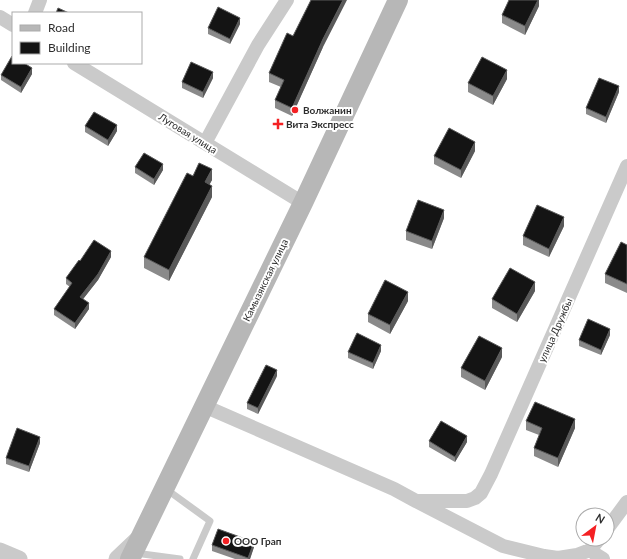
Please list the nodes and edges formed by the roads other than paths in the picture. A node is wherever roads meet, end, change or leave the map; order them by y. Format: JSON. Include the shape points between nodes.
{"nodes":[{"id":1,"x":40,"y":0,"type":"edge"},
{"id":2,"x":287,"y":0,"type":"edge"},
{"id":3,"x":398,"y":0,"type":"edge"},
{"id":4,"x":35,"y":12,"type":"edge"},
{"id":5,"x":0,"y":18,"type":"edge"},
{"id":6,"x":12,"y":24,"type":"edge"},
{"id":7,"x":76,"y":64,"type":"edge"},
{"id":8,"x":205,"y":143,"type":"junction"},
{"id":9,"x":627,"y":166,"type":"edge"},
{"id":10,"x":303,"y":203,"type":"junction"},
{"id":11,"x":204,"y":406,"type":"junction"},
{"id":12,"x":164,"y":488,"type":"junction"},
{"id":13,"x":416,"y":500,"type":"junction"},
{"id":14,"x":627,"y":502,"type":"edge"},
{"id":15,"x":615,"y":518,"type":"edge"},
{"id":16,"x":503,"y":546,"type":"junction"},
{"id":17,"x":0,"y":551,"type":"edge"},
{"id":18,"x":130,"y":552,"type":"edge"},
{"id":19,"x":595,"y":556,"type":"edge"},
{"id":20,"x":19,"y":559,"type":"edge"},
{"id":21,"x":180,"y":559,"type":"edge"},
{"id":22,"x":193,"y":559,"type":"edge"},
{"id":23,"x":522,"y":559,"type":"edge"}],
"edges":[{"from":1,"to":4,"type":"street"},
{"from":2,"to":8,"type":"street","via":[[258,45]]},
{"from":3,"to":10,"type":"main road","name":"Камызякская улица"},
{"from":5,"to":6,"type":"street"},
{"from":7,"to":8,"type":"street","name":"Луговая улица"},
{"from":8,"to":10,"type":"street","name":"Луговая улица"},
{"from":9,"to":13,"type":"street","name":"улица Дружбы","via":[[481,492],[467,501]]},
{"from":10,"to":11,"type":"main road","name":"Камызякская улица"},
{"from":11,"to":12,"type":"main road","name":"Камызякская улица"},
{"from":11,"to":13,"type":"street"},
{"from":12,"to":18,"type":"main road","name":"Камызякская улица"},
{"from":12,"to":22,"type":"lane","via":[[210,521]]},
{"from":13,"to":16,"type":"street"},
{"from":14,"to":15,"type":"street"},
{"from":16,"to":19,"type":"street","via":[[558,558]]},
{"from":16,"to":23,"type":"street"},
{"from":17,"to":20,"type":"street"},
{"from":18,"to":21,"type":"lane"}]}
